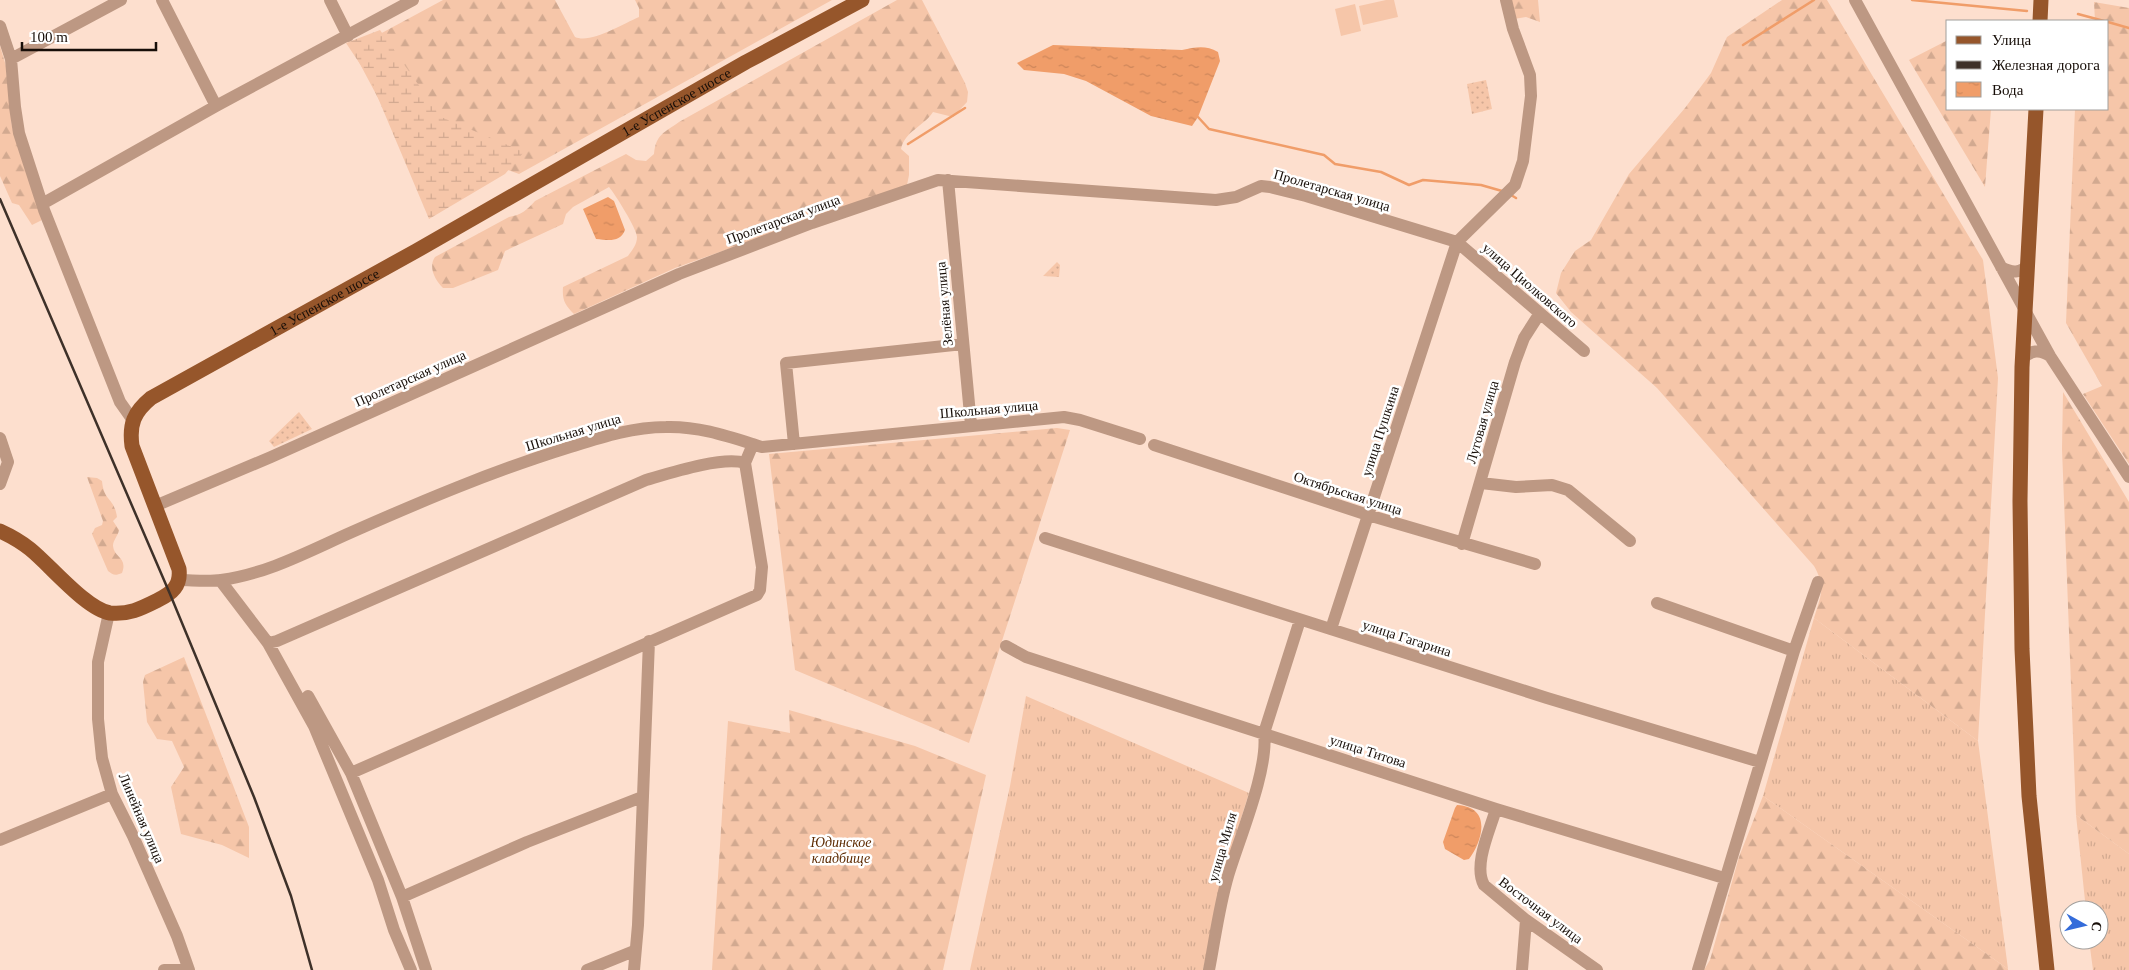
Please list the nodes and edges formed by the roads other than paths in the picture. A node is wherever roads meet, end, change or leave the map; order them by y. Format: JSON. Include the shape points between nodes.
{"nodes":[{"id":1,"x":121,"y":0,"type":"edge"},
{"id":2,"x":162,"y":0,"type":"edge"},
{"id":3,"x":330,"y":0,"type":"edge"},
{"id":4,"x":413,"y":0,"type":"edge"},
{"id":5,"x":862,"y":0,"type":"edge"},
{"id":6,"x":1506,"y":0,"type":"edge"},
{"id":7,"x":1854,"y":0,"type":"edge"},
{"id":8,"x":2041,"y":0,"type":"edge"},
{"id":9,"x":2040,"y":20,"type":"edge"},
{"id":10,"x":0,"y":26,"type":"edge"},
{"id":11,"x":348,"y":36,"type":"junction"},
{"id":12,"x":11,"y":59,"type":"junction"},
{"id":13,"x":216,"y":106,"type":"junction"},
{"id":14,"x":2036,"y":110,"type":"edge"},
{"id":15,"x":948,"y":180,"type":"junction"},
{"id":16,"x":42,"y":204,"type":"junction"},
{"id":17,"x":1457,"y":242,"type":"junction"},
{"id":18,"x":2029,"y":264,"type":"junction"},
{"id":19,"x":2001,"y":267,"type":"junction"},
{"id":20,"x":2025,"y":310,"type":"junction"},
{"id":21,"x":1540,"y":313,"type":"junction"},
{"id":22,"x":963,"y":344,"type":"junction"},
{"id":23,"x":1584,"y":351,"type":"dead end"},
{"id":24,"x":2050,"y":356,"type":"junction"},
{"id":25,"x":2022,"y":359,"type":"junction"},
{"id":26,"x":132,"y":419,"type":"junction"},
{"id":27,"x":970,"y":425,"type":"junction"},
{"id":28,"x":0,"y":438,"type":"edge"},
{"id":29,"x":1140,"y":439,"type":"dead end"},
{"id":30,"x":753,"y":444,"type":"junction"},
{"id":31,"x":794,"y":444,"type":"junction"},
{"id":32,"x":1154,"y":445,"type":"dead end"},
{"id":33,"x":746,"y":463,"type":"junction"},
{"id":34,"x":2129,"y":476,"type":"edge"},
{"id":35,"x":1481,"y":483,"type":"junction"},
{"id":36,"x":0,"y":484,"type":"edge"},
{"id":37,"x":155,"y":506,"type":"junction"},
{"id":38,"x":1368,"y":515,"type":"junction"},
{"id":39,"x":0,"y":531,"type":"edge"},
{"id":40,"x":1046,"y":538,"type":"dead end"},
{"id":41,"x":1630,"y":541,"type":"dead end"},
{"id":42,"x":1462,"y":544,"type":"junction"},
{"id":43,"x":1535,"y":564,"type":"dead end"},
{"id":44,"x":179,"y":580,"type":"junction"},
{"id":45,"x":220,"y":580,"type":"junction"},
{"id":46,"x":1818,"y":582,"type":"dead end"},
{"id":47,"x":1657,"y":603,"type":"dead end"},
{"id":48,"x":109,"y":612,"type":"junction"},
{"id":49,"x":1300,"y":620,"type":"junction"},
{"id":50,"x":1330,"y":629,"type":"junction"},
{"id":51,"x":649,"y":641,"type":"junction"},
{"id":52,"x":273,"y":642,"type":"junction"},
{"id":53,"x":1006,"y":646,"type":"dead end"},
{"id":54,"x":1794,"y":651,"type":"junction"},
{"id":55,"x":1264,"y":733,"type":"junction"},
{"id":56,"x":1760,"y":762,"type":"junction"},
{"id":57,"x":351,"y":773,"type":"junction"},
{"id":58,"x":112,"y":794,"type":"junction"},
{"id":59,"x":642,"y":797,"type":"junction"},
{"id":60,"x":1496,"y":809,"type":"junction"},
{"id":61,"x":0,"y":840,"type":"edge"},
{"id":62,"x":1724,"y":878,"type":"junction"},
{"id":63,"x":402,"y":897,"type":"junction"},
{"id":64,"x":1526,"y":920,"type":"junction"},
{"id":65,"x":634,"y":951,"type":"junction"},
{"id":66,"x":164,"y":970,"type":"edge"},
{"id":67,"x":189,"y":970,"type":"edge"},
{"id":68,"x":411,"y":970,"type":"edge"},
{"id":69,"x":426,"y":970,"type":"edge"},
{"id":70,"x":587,"y":970,"type":"edge"},
{"id":71,"x":634,"y":970,"type":"edge"},
{"id":72,"x":1209,"y":970,"type":"edge"},
{"id":73,"x":1522,"y":970,"type":"edge"},
{"id":74,"x":1597,"y":970,"type":"edge"},
{"id":75,"x":1698,"y":970,"type":"edge"},
{"id":76,"x":2047,"y":970,"type":"edge"}],
"edges":[{"from":1,"to":12,"type":"street"},
{"from":2,"to":13,"type":"street"},
{"from":3,"to":11,"type":"street"},
{"from":4,"to":11,"type":"street"},
{"from":5,"to":26,"type":"main road","name":"1-е Успенское шоссе","via":[[746,62],[151,398]]},
{"from":6,"to":17,"type":"street","via":[[1530,75],[1531,96],[1523,160],[1515,185]]},
{"from":7,"to":19,"type":"street"},
{"from":8,"to":9,"type":"main road"},
{"from":10,"to":12,"type":"street"},
{"from":11,"to":13,"type":"street"},
{"from":12,"to":16,"type":"street","via":[[19,133]]},
{"from":13,"to":16,"type":"street"},
{"from":14,"to":18,"type":"main road"},
{"from":15,"to":17,"type":"street","name":"Пролетарская улица","via":[[1216,200],[1236,197],[1254,188],[1270,187]]},
{"from":15,"to":22,"type":"street","name":"Зелёная улица"},
{"from":15,"to":37,"type":"street","name":"Пролетарская улица","via":[[938,180],[812,223],[679,274]]},
{"from":16,"to":26,"type":"street","via":[[120,402]]},
{"from":17,"to":21,"type":"street","name":"улица Циолковского"},
{"from":17,"to":38,"type":"street","name":"улица Пушкина"},
{"from":18,"to":19,"type":"street","via":[[2015,272]]},
{"from":18,"to":20,"type":"main road"},
{"from":19,"to":20,"type":"street"},
{"from":20,"to":24,"type":"street"},
{"from":20,"to":25,"type":"main road"},
{"from":21,"to":23,"type":"street","name":"улица Циолковского"},
{"from":21,"to":35,"type":"street","name":"Луговая улица","via":[[1524,338],[1515,362]]},
{"from":22,"to":27,"type":"street","name":"Зелёная улица"},
{"from":22,"to":31,"type":"street","via":[[786,363]]},
{"from":24,"to":25,"type":"street","via":[[2035,351]]},
{"from":24,"to":34,"type":"street"},
{"from":25,"to":76,"type":"main road","via":[[2022,649],[2029,796]]},
{"from":26,"to":37,"type":"main road","via":[[132,446]]},
{"from":27,"to":29,"type":"street","name":"Школьная улица","via":[[1064,417]]},
{"from":27,"to":31,"type":"street","name":"Школьная улица"},
{"from":28,"to":36,"type":"street","via":[[8,462]]},
{"from":30,"to":31,"type":"street","name":"Школьная улица","via":[[762,447]]},
{"from":30,"to":33,"type":"street"},
{"from":30,"to":45,"type":"street","name":"Школьная улица","via":[[718,432],[667,426],[611,434],[538,457],[436,496],[262,571]]},
{"from":32,"to":38,"type":"street","name":"Октябрьская улица"},
{"from":33,"to":51,"type":"street","via":[[762,567],[760,590]]},
{"from":33,"to":52,"type":"street","via":[[737,460],[646,480]]},
{"from":35,"to":41,"type":"street","via":[[1516,487],[1552,485],[1568,490]]},
{"from":35,"to":42,"type":"street","name":"Луговая улица"},
{"from":37,"to":44,"type":"main road","via":[[179,569]]},
{"from":38,"to":42,"type":"street","name":"Октябрьская улица"},
{"from":38,"to":50,"type":"street","name":"улица Пушкина"},
{"from":39,"to":48,"type":"main road","via":[[30,549],[89,602]]},
{"from":40,"to":49,"type":"street","name":"улица Гагарина"},
{"from":42,"to":43,"type":"street","name":"Октябрьская улица"},
{"from":44,"to":45,"type":"street","name":"Школьная улица"},
{"from":44,"to":48,"type":"main road","via":[[170,594],[138,610]]},
{"from":45,"to":52,"type":"street"},
{"from":46,"to":54,"type":"street"},
{"from":47,"to":54,"type":"street"},
{"from":48,"to":58,"type":"street","name":"Линейная улица","via":[[98,662],[98,719],[102,758]]},
{"from":49,"to":50,"type":"street","name":"улица Гагарина"},
{"from":49,"to":55,"type":"street"},
{"from":50,"to":56,"type":"street","name":"улица Гагарина"},
{"from":51,"to":57,"type":"street"},
{"from":51,"to":59,"type":"street"},
{"from":52,"to":57,"type":"street"},
{"from":52,"to":68,"type":"street","via":[[314,726],[378,880]]},
{"from":53,"to":55,"type":"street","name":"улица Титова","via":[[1026,657]]},
{"from":54,"to":56,"type":"street"},
{"from":55,"to":60,"type":"street","name":"улица Титова"},
{"from":55,"to":72,"type":"street","name":"улица Миля","via":[[1260,775],[1228,879]]},
{"from":56,"to":62,"type":"street"},
{"from":57,"to":63,"type":"street"},
{"from":58,"to":61,"type":"street"},
{"from":58,"to":67,"type":"street","name":"Линейная улица","via":[[173,927]]},
{"from":59,"to":63,"type":"street","via":[[527,842]]},
{"from":59,"to":65,"type":"street","via":[[638,925]]},
{"from":60,"to":62,"type":"street","name":"улица Титова"},
{"from":60,"to":64,"type":"street","name":"Восточная улица","via":[[1480,864],[1480,877],[1490,892]]},
{"from":62,"to":75,"type":"street"},
{"from":63,"to":69,"type":"street"},
{"from":64,"to":73,"type":"street"},
{"from":64,"to":74,"type":"street","name":"Восточная улица"},
{"from":65,"to":70,"type":"street"},
{"from":65,"to":71,"type":"street"},
{"from":66,"to":67,"type":"street"}]}
